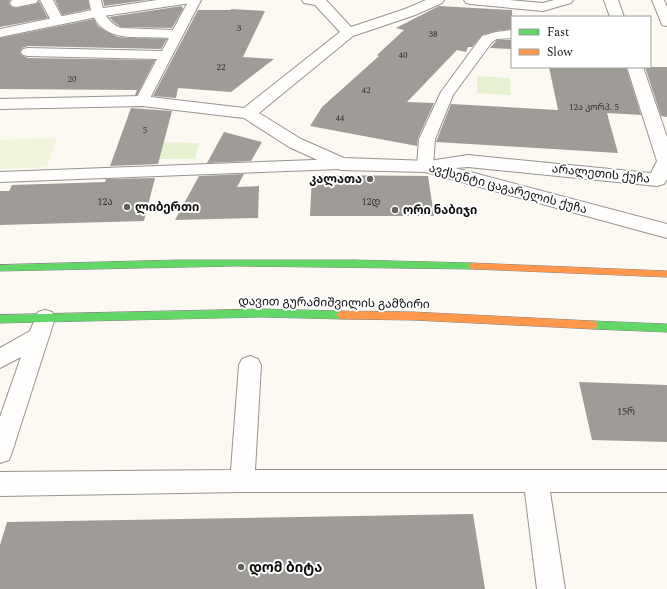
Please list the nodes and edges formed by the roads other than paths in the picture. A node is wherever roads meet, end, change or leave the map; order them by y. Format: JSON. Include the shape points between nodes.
{"nodes":[{"id":1,"x":32,"y":0,"type":"edge"},
{"id":2,"x":46,"y":0,"type":"edge"},
{"id":3,"x":184,"y":0,"type":"edge"},
{"id":4,"x":195,"y":0,"type":"edge"},
{"id":5,"x":309,"y":0,"type":"edge"},
{"id":6,"x":437,"y":0,"type":"edge"},
{"id":7,"x":470,"y":0,"type":"edge"},
{"id":8,"x":567,"y":0,"type":"edge"},
{"id":9,"x":611,"y":0,"type":"edge"},
{"id":10,"x":658,"y":0,"type":"edge"},
{"id":11,"x":16,"y":3,"type":"dead end"},
{"id":12,"x":96,"y":6,"type":"edge"},
{"id":13,"x":617,"y":16,"type":"edge"},
{"id":14,"x":58,"y":21,"type":"junction"},
{"id":15,"x":667,"y":22,"type":"edge"},
{"id":16,"x":0,"y":33,"type":"edge"},
{"id":17,"x":348,"y":33,"type":"junction"},
{"id":18,"x":176,"y":34,"type":"junction"},
{"id":19,"x":511,"y":34,"type":"edge"},
{"id":20,"x":28,"y":52,"type":"dead end"},
{"id":21,"x":167,"y":55,"type":"junction"},
{"id":22,"x":635,"y":68,"type":"edge"},
{"id":23,"x":142,"y":101,"type":"junction"},
{"id":24,"x":0,"y":104,"type":"edge"},
{"id":25,"x":248,"y":112,"type":"junction"},
{"id":26,"x":341,"y":164,"type":"junction"},
{"id":27,"x":425,"y":166,"type":"junction"},
{"id":28,"x":0,"y":177,"type":"edge"},
{"id":29,"x":662,"y":181,"type":"edge"},
{"id":30,"x":667,"y":231,"type":"edge"},
{"id":31,"x":0,"y":268,"type":"edge"},
{"id":32,"x":667,"y":274,"type":"edge"},
{"id":33,"x":0,"y":319,"type":"edge"},
{"id":34,"x":42,"y":327,"type":"junction"},
{"id":35,"x":667,"y":328,"type":"edge"},
{"id":36,"x":0,"y":359,"type":"edge"},
{"id":37,"x":250,"y":365,"type":"dead end"},
{"id":38,"x":0,"y":452,"type":"edge"},
{"id":39,"x":242,"y":481,"type":"junction"},
{"id":40,"x":536,"y":481,"type":"junction"},
{"id":41,"x":667,"y":481,"type":"edge"},
{"id":42,"x":0,"y":484,"type":"edge"},
{"id":43,"x":551,"y":589,"type":"edge"}],
"edges":[{"from":1,"to":11,"type":"lane"},
{"from":2,"to":14,"type":"lane"},
{"from":3,"to":12,"type":"street"},
{"from":4,"to":18,"type":"lane"},
{"from":5,"to":17,"type":"street","via":[[319,1]]},
{"from":6,"to":17,"type":"street"},
{"from":7,"to":8,"type":"lane","via":[[543,7]]},
{"from":9,"to":13,"type":"street"},
{"from":10,"to":15,"type":"lane"},
{"from":12,"to":14,"type":"street"},
{"from":12,"to":18,"type":"lane","via":[[113,30]]},
{"from":14,"to":16,"type":"street"},
{"from":17,"to":25,"type":"street"},
{"from":18,"to":21,"type":"lane"},
{"from":19,"to":27,"type":"lane","via":[[487,39],[446,95],[427,139]]},
{"from":20,"to":21,"type":"lane"},
{"from":21,"to":23,"type":"lane"},
{"from":22,"to":29,"type":"street","name":"არალეთის ქუჩა","via":[[666,161]]},
{"from":23,"to":24,"type":"street","name":"ავქსენტი ცაგარელის ქუჩა"},
{"from":23,"to":25,"type":"street","name":"ავქსენტი ცაგარელის ქუჩა"},
{"from":25,"to":26,"type":"street","name":"ავქსენტი ცაგარელის ქუჩა","via":[[295,143]]},
{"from":26,"to":27,"type":"street","name":"ავქსენტი ცაგარელის ქუჩა"},
{"from":26,"to":28,"type":"lane"},
{"from":27,"to":29,"type":"street","name":"არალეთის ქუჩა","via":[[468,161]]},
{"from":27,"to":30,"type":"street","name":"ავქსენტი ცაგარელის ქუჩა"},
{"from":31,"to":32,"type":"main road","via":[[242,262],[399,263]]},
{"from":33,"to":34,"type":"main road","name":"დავით გურამიშვილის გამზირი"},
{"from":34,"to":35,"type":"main road","name":"დავით გურამიშვილის გამზირი","via":[[262,313],[389,315]]},
{"from":34,"to":36,"type":"lane"},
{"from":34,"to":38,"type":"lane"},
{"from":37,"to":39,"type":"lane"},
{"from":39,"to":40,"type":"lane"},
{"from":39,"to":42,"type":"lane"},
{"from":40,"to":41,"type":"lane"},
{"from":40,"to":43,"type":"lane"}]}
